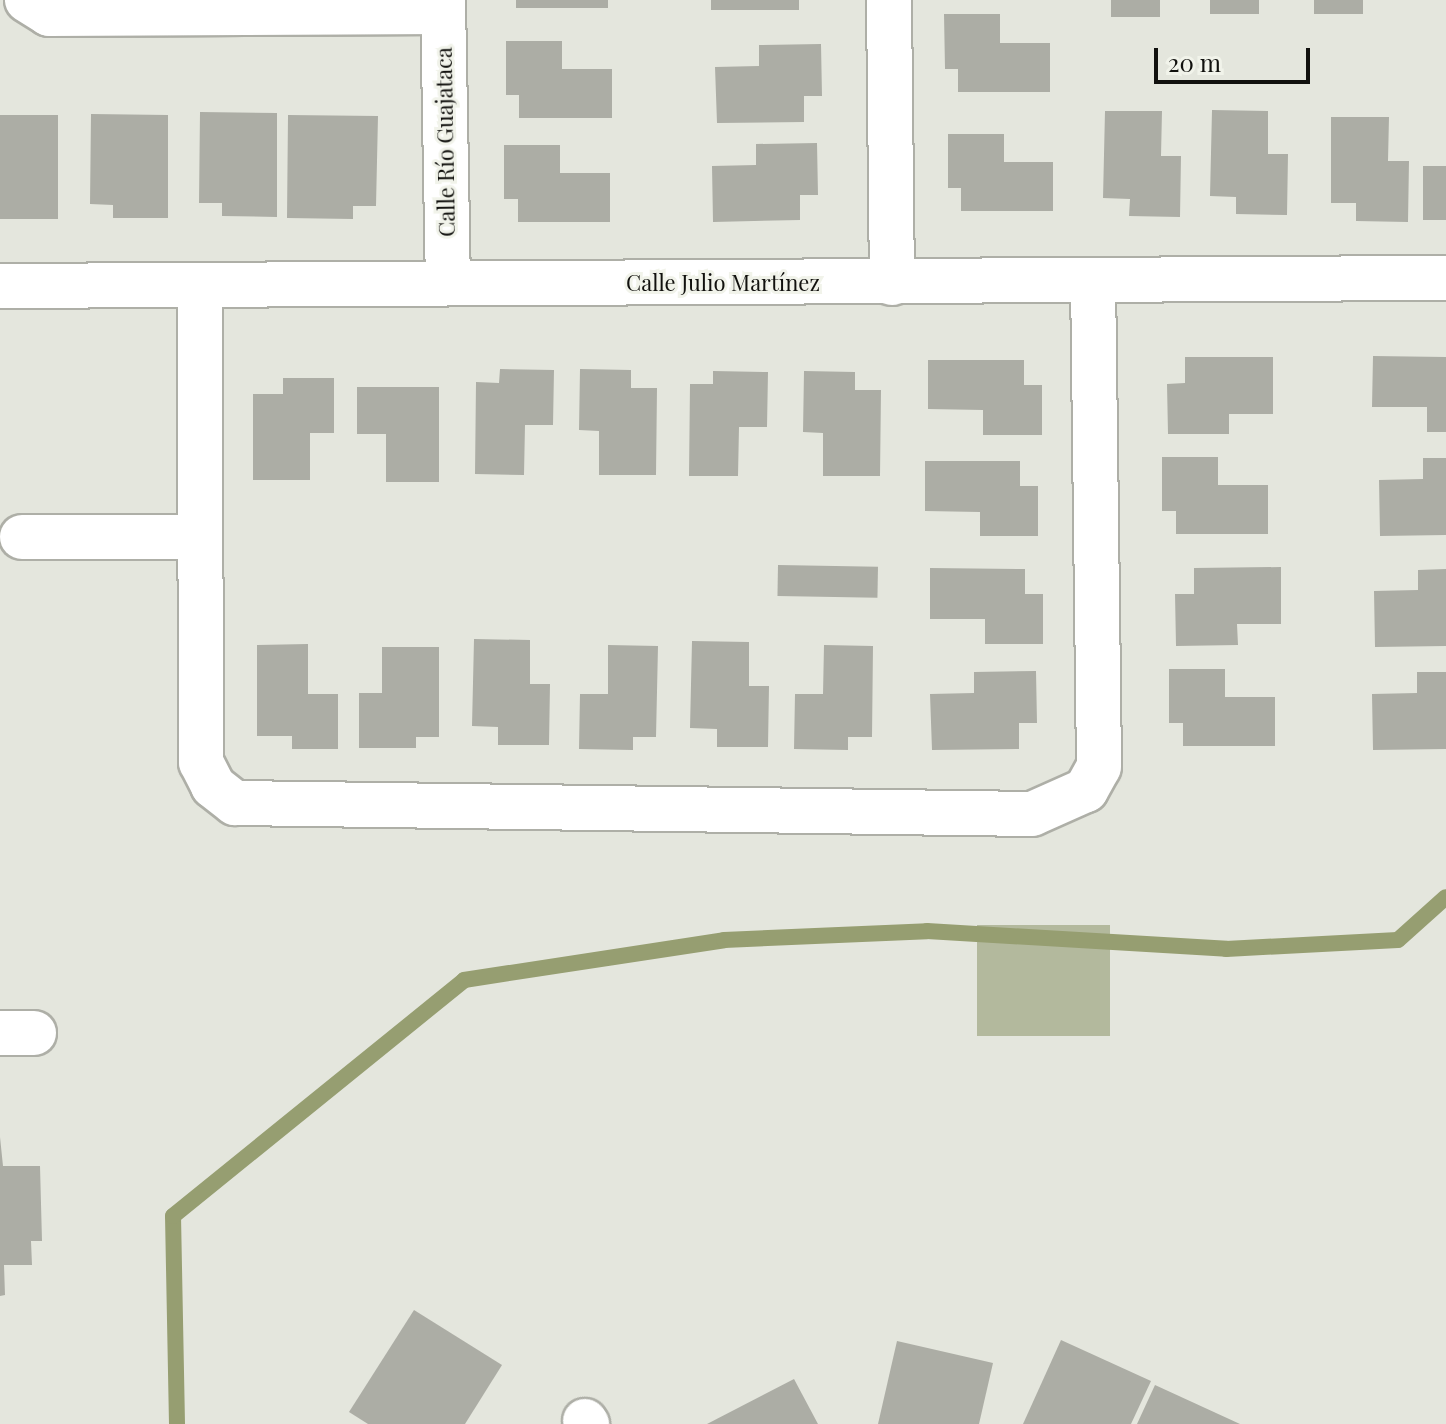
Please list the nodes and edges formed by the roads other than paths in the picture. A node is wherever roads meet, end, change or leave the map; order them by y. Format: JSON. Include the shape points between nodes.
{"nodes":[{"id":1,"x":27,"y":0,"type":"edge"},
{"id":2,"x":889,"y":0,"type":"edge"},
{"id":3,"x":443,"y":6,"type":"edge"},
{"id":4,"x":1446,"y":278,"type":"edge"},
{"id":5,"x":1093,"y":281,"type":"junction"},
{"id":6,"x":448,"y":283,"type":"junction"},
{"id":7,"x":892,"y":283,"type":"junction"},
{"id":8,"x":0,"y":286,"type":"edge"},
{"id":9,"x":200,"y":286,"type":"junction"},
{"id":10,"x":22,"y":537,"type":"dead end"},
{"id":11,"x":198,"y":537,"type":"junction"}],
"edges":[{"from":1,"to":3,"type":"street","via":[[49,14]]},
{"from":2,"to":7,"type":"street"},
{"from":3,"to":6,"type":"street","name":"Calle Río Guajataca"},
{"from":4,"to":5,"type":"street","name":"Calle Julio Martínez"},
{"from":5,"to":7,"type":"street","name":"Calle Julio Martínez"},
{"from":5,"to":11,"type":"street","via":[[1099,767],[1086,790],[1032,814],[235,803],[213,786],[201,762]]},
{"from":6,"to":7,"type":"street","name":"Calle Julio Martínez"},
{"from":6,"to":9,"type":"street","name":"Calle Julio Martínez"},
{"from":8,"to":9,"type":"street","name":"Calle Julio Martínez"},
{"from":9,"to":11,"type":"street"},
{"from":10,"to":11,"type":"street"}]}
